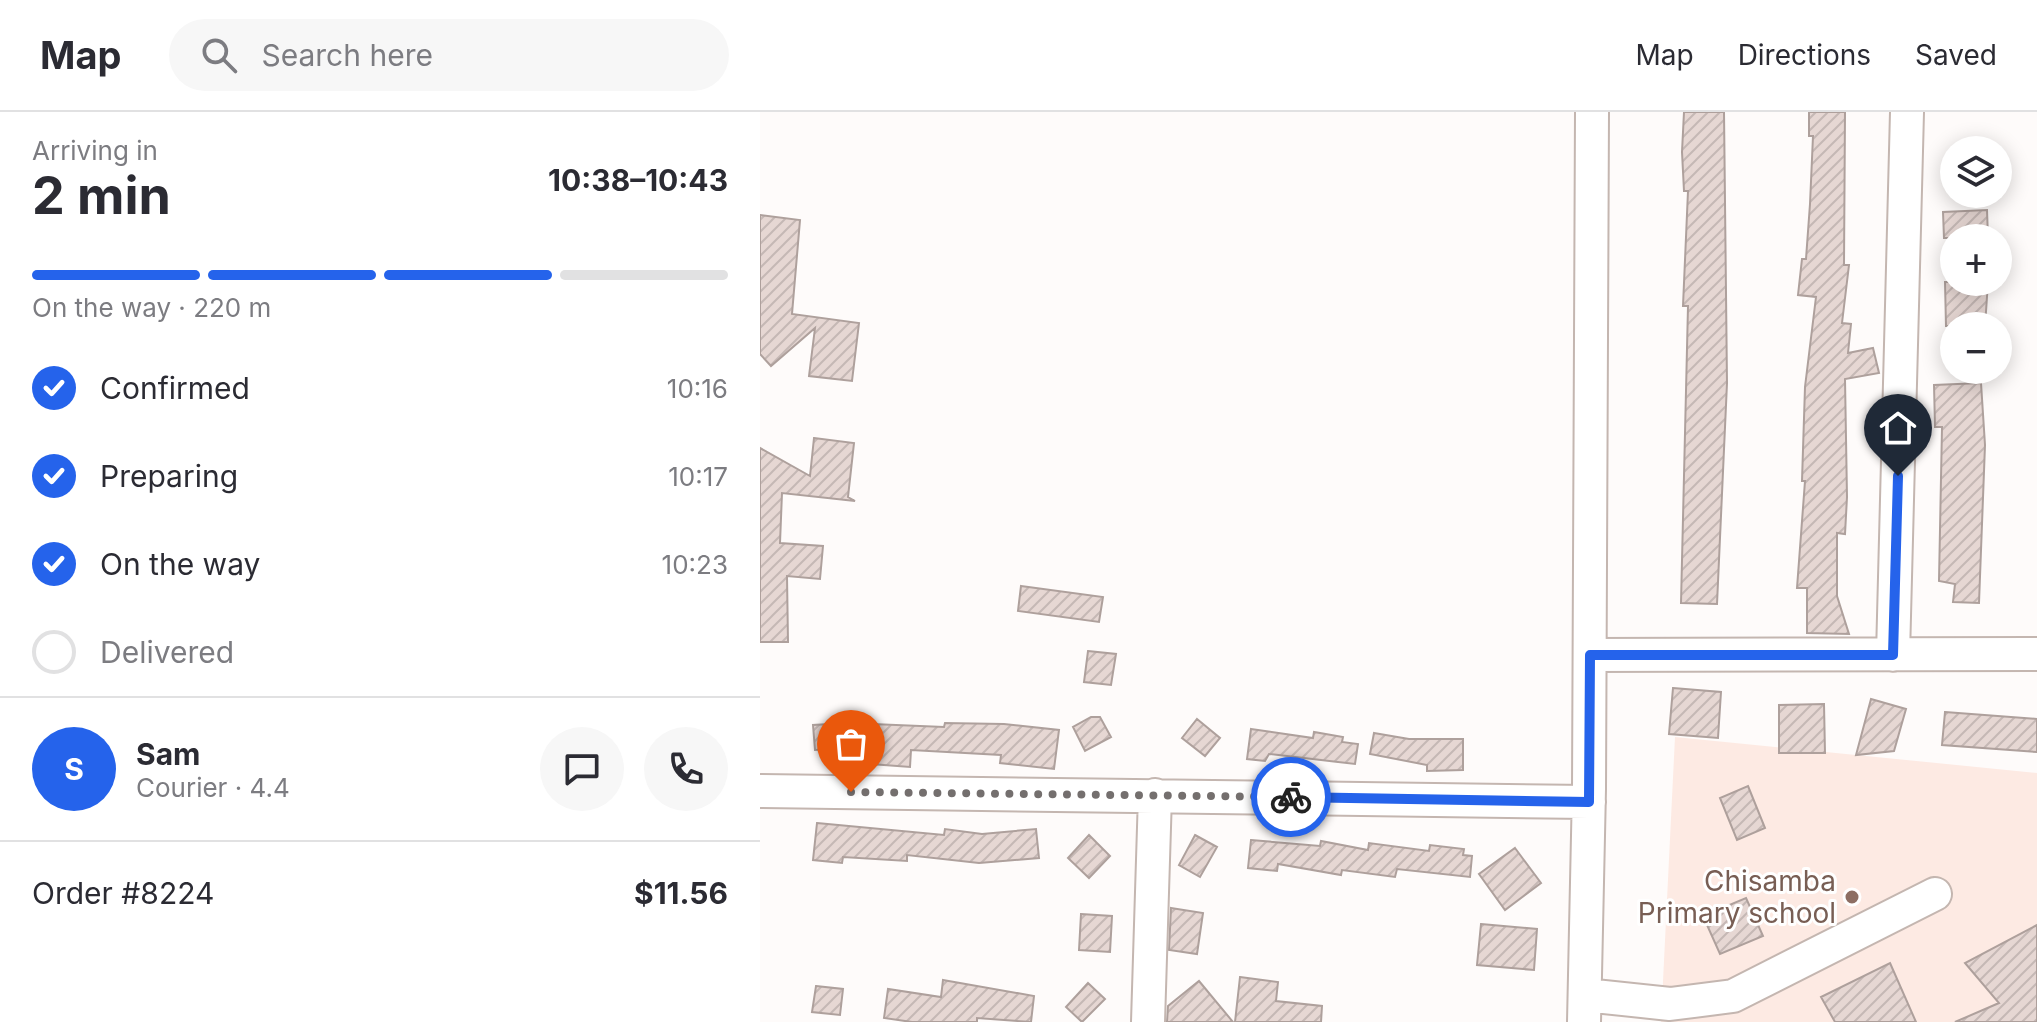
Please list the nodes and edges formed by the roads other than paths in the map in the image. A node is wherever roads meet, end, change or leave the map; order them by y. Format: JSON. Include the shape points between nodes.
{"nodes":[{"id":1,"x":1592,"y":112,"type":"edge"},
{"id":2,"x":1907,"y":112,"type":"edge"},
{"id":3,"x":2037,"y":654,"type":"edge"},
{"id":4,"x":1590,"y":655,"type":"junction"},
{"id":5,"x":1893,"y":655,"type":"junction"},
{"id":6,"x":760,"y":791,"type":"edge"},
{"id":7,"x":1155,"y":795,"type":"junction"},
{"id":8,"x":1589,"y":802,"type":"junction"},
{"id":9,"x":1935,"y":894,"type":"dead end"},
{"id":10,"x":1584,"y":1009,"type":"edge"},
{"id":11,"x":1148,"y":1022,"type":"edge"}],
"edges":[{"from":1,"to":4,"type":"street"},
{"from":2,"to":5,"type":"street"},
{"from":3,"to":5,"type":"street"},
{"from":4,"to":5,"type":"street"},
{"from":4,"to":8,"type":"street"},
{"from":6,"to":7,"type":"street"},
{"from":7,"to":8,"type":"street"},
{"from":7,"to":11,"type":"street"},
{"from":8,"to":10,"type":"street"},
{"from":9,"to":10,"type":"street","via":[[1733,996]]}]}
